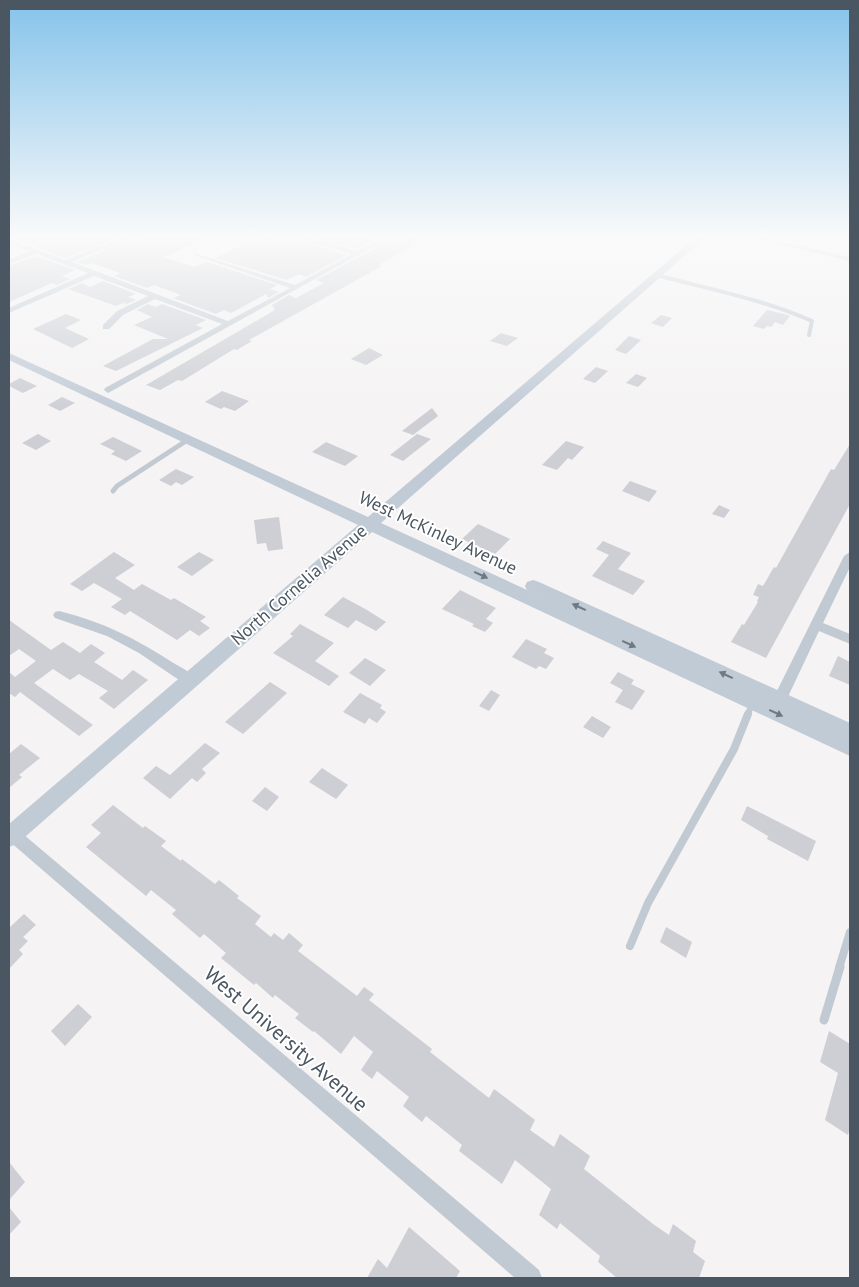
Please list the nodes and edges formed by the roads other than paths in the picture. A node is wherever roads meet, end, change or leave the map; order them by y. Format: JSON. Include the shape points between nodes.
{"nodes":[{"id":1,"x":42,"y":296,"type":"edge"},
{"id":2,"x":155,"y":296,"type":"joint"},
{"id":3,"x":279,"y":296,"type":"edge"},
{"id":4,"x":632,"y":296,"type":"edge"},
{"id":5,"x":737,"y":296,"type":"edge"},
{"id":6,"x":9,"y":311,"type":"edge"},
{"id":7,"x":228,"y":324,"type":"junction"},
{"id":8,"x":106,"y":327,"type":"dead end"},
{"id":9,"x":809,"y":335,"type":"dead end"},
{"id":10,"x":9,"y":344,"type":"edge"},
{"id":11,"x":9,"y":356,"type":"edge"},
{"id":12,"x":108,"y":390,"type":"junction"},
{"id":13,"x":189,"y":439,"type":"junction"},
{"id":14,"x":113,"y":491,"type":"dead end"},
{"id":15,"x":374,"y":519,"type":"junction"},
{"id":16,"x":850,"y":556,"type":"edge"},
{"id":17,"x":59,"y":615,"type":"dead end"},
{"id":18,"x":816,"y":625,"type":"junction"},
{"id":19,"x":850,"y":639,"type":"edge"},
{"id":20,"x":190,"y":680,"type":"junction"},
{"id":21,"x":780,"y":699,"type":"junction"},
{"id":22,"x":753,"y":702,"type":"junction"},
{"id":23,"x":850,"y":732,"type":"edge"},
{"id":24,"x":850,"y":748,"type":"edge"},
{"id":25,"x":10,"y":836,"type":"edge"},
{"id":26,"x":850,"y":932,"type":"edge"},
{"id":27,"x":630,"y":946,"type":"dead end"},
{"id":28,"x":824,"y":1020,"type":"dead end"},
{"id":29,"x":520,"y":1274,"type":"edge"}],
"edges":[{"from":1,"to":6,"type":"street"},
{"from":2,"to":7,"type":"street"},
{"from":2,"to":8,"type":"street","via":[[120,313]]},
{"from":3,"to":7,"type":"street"},
{"from":4,"to":15,"type":"main road","name":"North Cornelia Avenue"},
{"from":5,"to":9,"type":"lane","via":[[812,321]]},
{"from":7,"to":12,"type":"street"},
{"from":10,"to":12,"type":"main road","name":"West McKinley Avenue"},
{"from":11,"to":13,"type":"main road","name":"West McKinley Avenue"},
{"from":12,"to":15,"type":"main road","name":"West McKinley Avenue"},
{"from":13,"to":14,"type":"lane"},
{"from":13,"to":15,"type":"main road","name":"West McKinley Avenue"},
{"from":15,"to":20,"type":"main road","name":"North Cornelia Avenue"},
{"from":21,"to":15,"type":"main road","name":"West McKinley Avenue","one_way":true},
{"from":15,"to":22,"type":"main road","name":"West McKinley Avenue","one_way":true},
{"from":16,"to":18,"type":"street"},
{"from":17,"to":20,"type":"street","via":[[96,625],[125,639]]},
{"from":18,"to":19,"type":"street"},
{"from":18,"to":21,"type":"street"},
{"from":20,"to":25,"type":"main road","name":"North Cornelia Avenue"},
{"from":21,"to":23,"type":"main road","name":"West McKinley Avenue"},
{"from":22,"to":24,"type":"main road","name":"West McKinley Avenue","one_way":true},
{"from":22,"to":27,"type":"lane","via":[[734,750],[648,903]]},
{"from":25,"to":29,"type":"street","name":"West University Avenue"},
{"from":26,"to":28,"type":"lane"}]}
